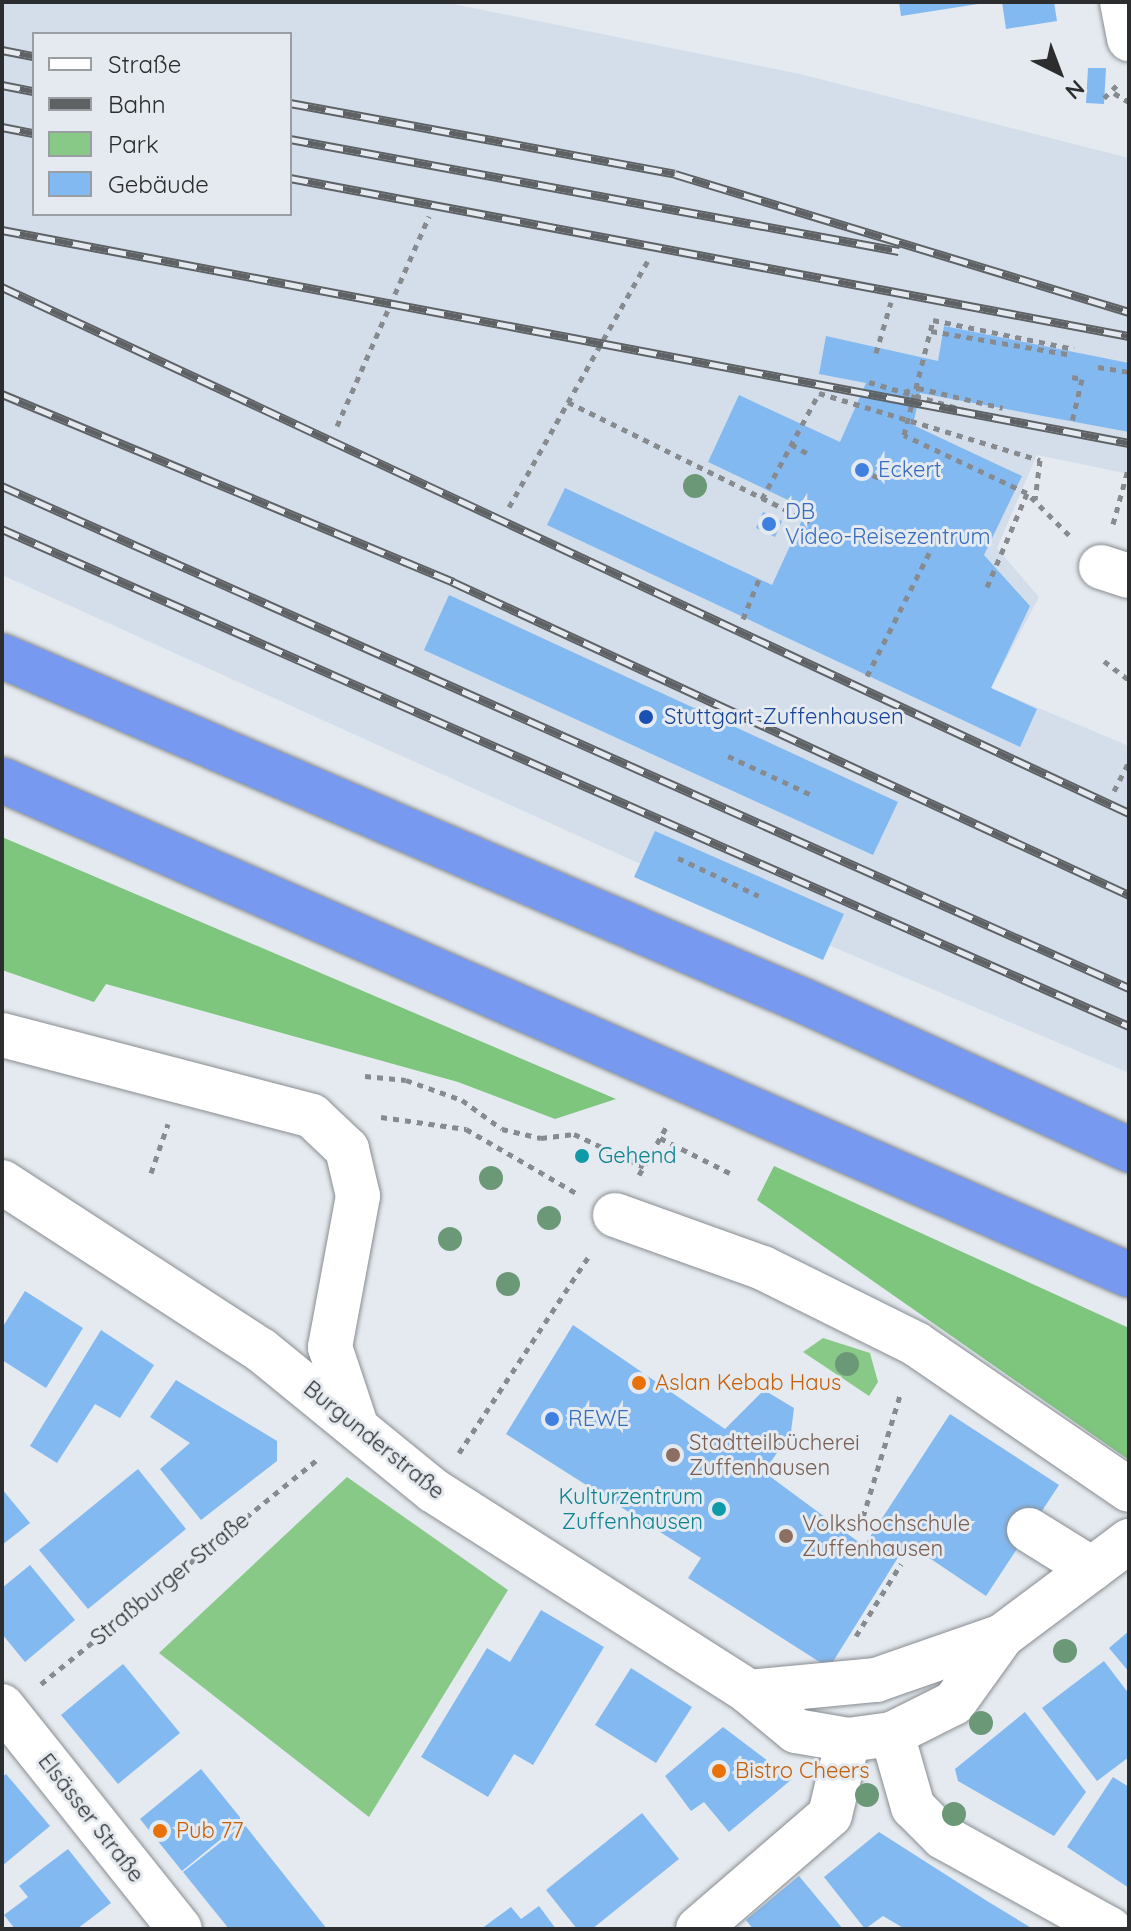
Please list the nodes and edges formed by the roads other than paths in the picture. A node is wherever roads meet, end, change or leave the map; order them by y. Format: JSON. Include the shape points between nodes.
{"nodes":[{"id":1,"x":1122,"y":2,"type":"edge"},
{"id":2,"x":1129,"y":39,"type":"edge"},
{"id":3,"x":2,"y":656,"type":"edge"},
{"id":4,"x":2,"y":780,"type":"edge"},
{"id":5,"x":2,"y":1035,"type":"edge"},
{"id":6,"x":1129,"y":1150,"type":"edge"},
{"id":7,"x":2,"y":1182,"type":"edge"},
{"id":8,"x":615,"y":1215,"type":"road end"},
{"id":9,"x":1129,"y":1275,"type":"edge"},
{"id":10,"x":357,"y":1428,"type":"junction"},
{"id":11,"x":1129,"y":1490,"type":"edge"},
{"id":12,"x":1029,"y":1530,"type":"dead end"},
{"id":13,"x":1129,"y":1541,"type":"edge"},
{"id":14,"x":1092,"y":1569,"type":"junction"},
{"id":15,"x":1002,"y":1636,"type":"junction"},
{"id":16,"x":749,"y":1692,"type":"junction"},
{"id":17,"x":9,"y":1727,"type":"edge"},
{"id":18,"x":892,"y":1734,"type":"junction"},
{"id":19,"x":848,"y":1740,"type":"junction"},
{"id":20,"x":180,"y":1929,"type":"edge"},
{"id":21,"x":698,"y":1929,"type":"edge"},
{"id":22,"x":1110,"y":1929,"type":"edge"}],
"edges":[{"from":1,"to":2,"type":"street"},
{"from":3,"to":6,"type":"highway","via":[[804,1001]]},
{"from":4,"to":9,"type":"highway"},
{"from":5,"to":10,"type":"street","via":[[312,1116],[347,1149],[358,1196],[330,1347]]},
{"from":7,"to":10,"type":"street","name":"Burgunderstraße","via":[[261,1350]]},
{"from":8,"to":11,"type":"street","via":[[763,1268],[916,1344]]},
{"from":10,"to":16,"type":"street","name":"Burgunderstraße","via":[[434,1491]]},
{"from":12,"to":14,"type":"street"},
{"from":13,"to":14,"type":"street","name":"Burgunderstraße"},
{"from":14,"to":15,"type":"street","name":"Burgunderstraße"},
{"from":15,"to":16,"type":"street","name":"Burgunderstraße","via":[[876,1680]]},
{"from":15,"to":18,"type":"street","name":"Burgunderstraße","via":[[954,1703]]},
{"from":16,"to":19,"type":"street","name":"Burgunderstraße","via":[[796,1731]]},
{"from":17,"to":20,"type":"street","name":"Elsässer Straße"},
{"from":18,"to":19,"type":"street","name":"Burgunderstraße"},
{"from":18,"to":22,"type":"street","via":[[913,1807],[943,1837]]},
{"from":19,"to":21,"type":"street","via":[[830,1815]]}]}
